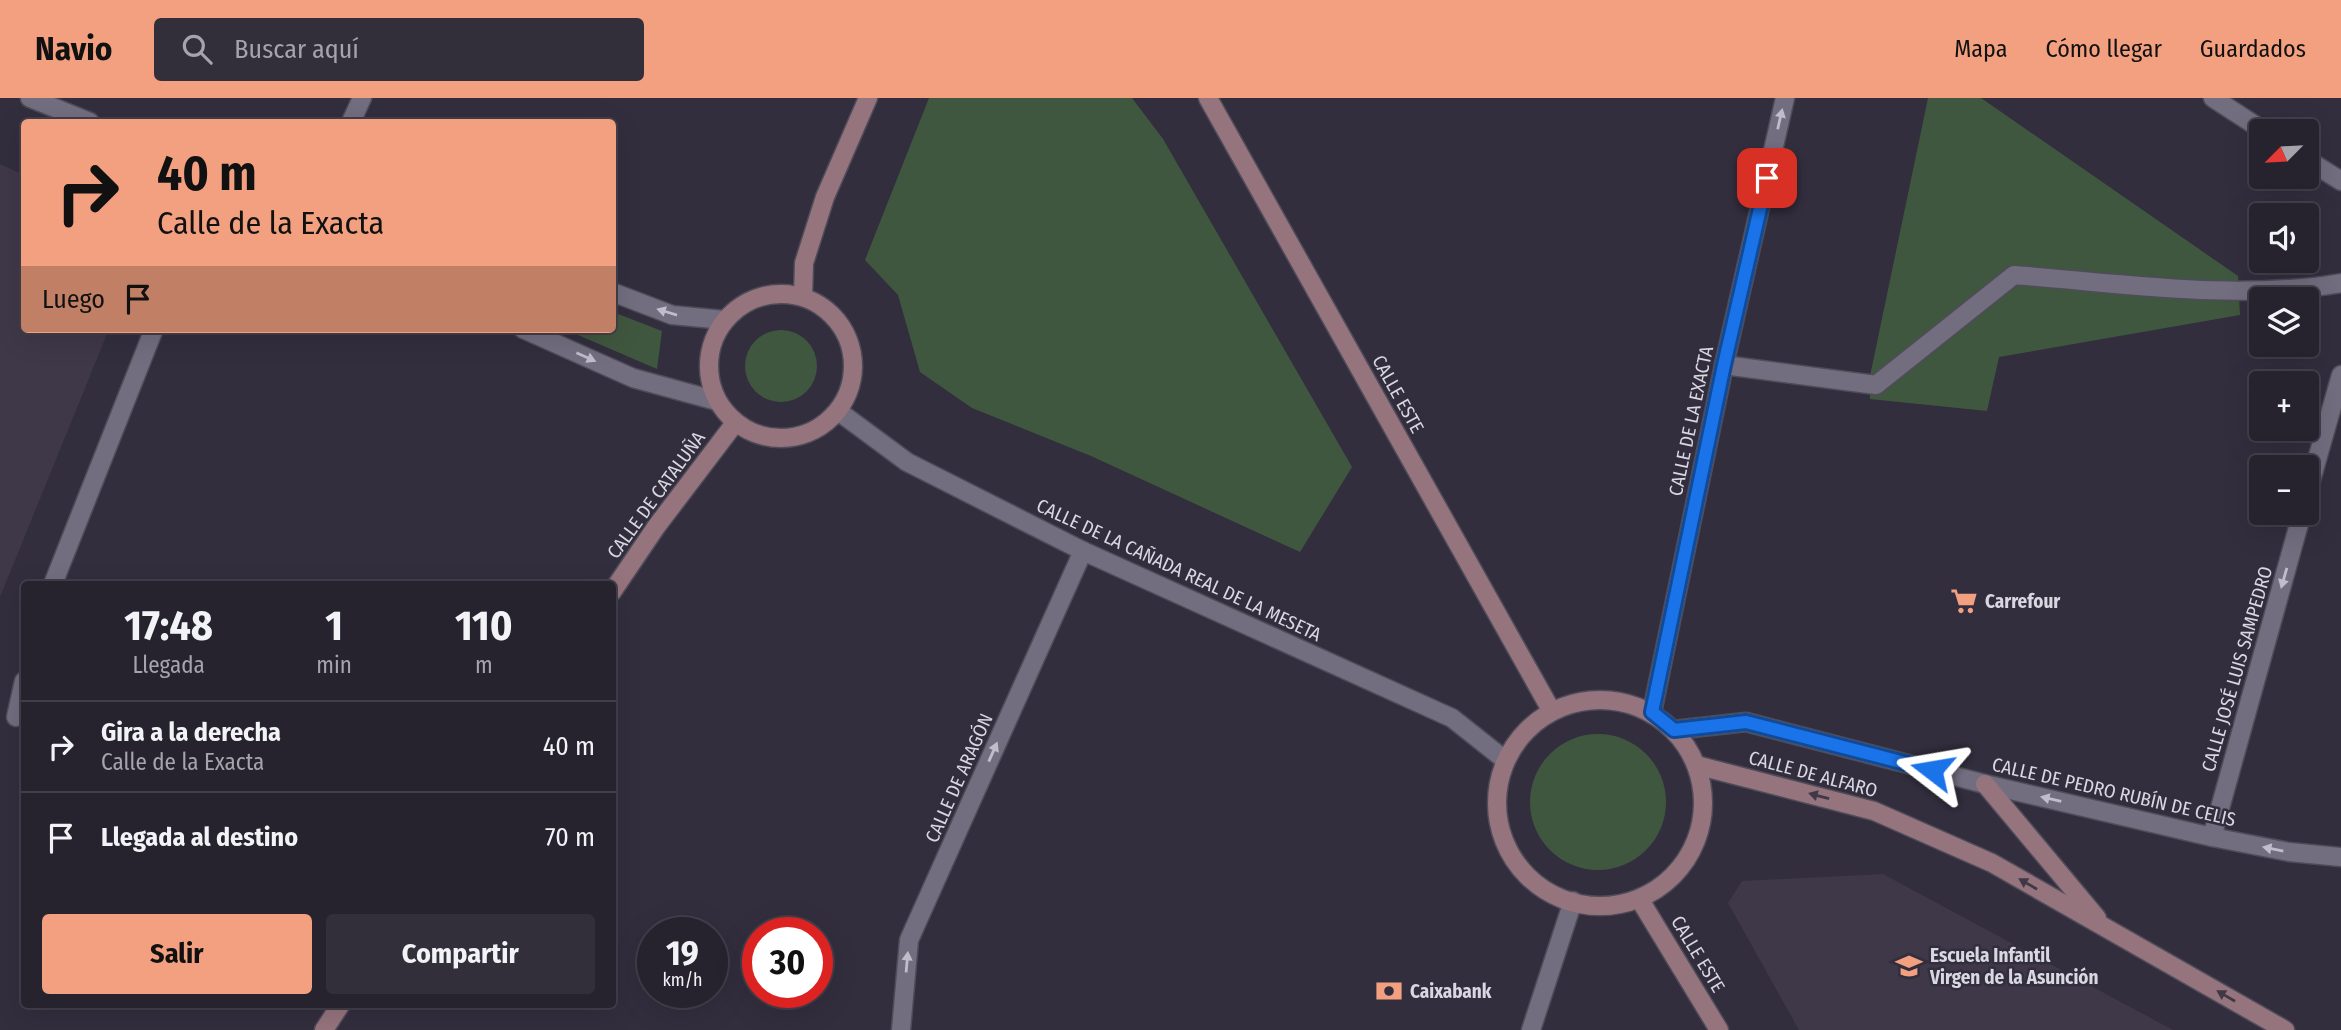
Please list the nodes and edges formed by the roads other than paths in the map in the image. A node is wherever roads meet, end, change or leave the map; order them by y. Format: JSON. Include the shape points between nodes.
{"nodes":[{"id":1,"x":30,"y":98,"type":"edge"},
{"id":2,"x":362,"y":98,"type":"edge"},
{"id":3,"x":868,"y":98,"type":"edge"},
{"id":4,"x":1209,"y":98,"type":"edge"},
{"id":5,"x":1785,"y":98,"type":"edge"},
{"id":6,"x":2213,"y":98,"type":"edge"},
{"id":7,"x":82,"y":119,"type":"edge"},
{"id":8,"x":352,"y":119,"type":"edge"},
{"id":9,"x":2249,"y":121,"type":"edge"},
{"id":10,"x":2319,"y":167,"type":"edge"},
{"id":11,"x":2341,"y":181,"type":"edge"},
{"id":12,"x":2341,"y":283,"type":"edge"},
{"id":13,"x":616,"y":294,"type":"edge"},
{"id":14,"x":803,"y":297,"type":"junction"},
{"id":15,"x":724,"y":320,"type":"junction"},
{"id":16,"x":153,"y":333,"type":"edge"},
{"id":17,"x":532,"y":333,"type":"edge"},
{"id":18,"x":1724,"y":365,"type":"junction"},
{"id":19,"x":2341,"y":375,"type":"edge"},
{"id":20,"x":717,"y":401,"type":"junction"},
{"id":21,"x":838,"y":411,"type":"junction"},
{"id":22,"x":735,"y":424,"type":"junction"},
{"id":23,"x":2318,"y":455,"type":"edge"},
{"id":24,"x":2299,"y":525,"type":"edge"},
{"id":25,"x":1083,"y":551,"type":"junction"},
{"id":26,"x":55,"y":581,"type":"edge"},
{"id":27,"x":616,"y":586,"type":"edge"},
{"id":28,"x":21,"y":694,"type":"edge"},
{"id":29,"x":1551,"y":710,"type":"junction"},
{"id":30,"x":1652,"y":712,"type":"junction"},
{"id":31,"x":16,"y":717,"type":"dead end"},
{"id":32,"x":1674,"y":730,"type":"junction"},
{"id":33,"x":1505,"y":760,"type":"junction"},
{"id":34,"x":1696,"y":765,"type":"junction"},
{"id":35,"x":1985,"y":784,"type":"junction"},
{"id":36,"x":2212,"y":836,"type":"junction"},
{"id":37,"x":2341,"y":857,"type":"edge"},
{"id":38,"x":1640,"y":900,"type":"junction"},
{"id":39,"x":1573,"y":901,"type":"junction"},
{"id":40,"x":2103,"y":926,"type":"junction"},
{"id":41,"x":338,"y":1008,"type":"edge"},
{"id":42,"x":324,"y":1030,"type":"edge"},
{"id":43,"x":901,"y":1030,"type":"edge"},
{"id":44,"x":1531,"y":1030,"type":"edge"},
{"id":45,"x":1719,"y":1030,"type":"edge"},
{"id":46,"x":2285,"y":1030,"type":"edge"}],
"edges":[{"from":1,"to":7,"type":"street"},
{"from":2,"to":8,"type":"street"},
{"from":3,"to":14,"type":"street","via":[[825,197],[804,263]]},
{"from":4,"to":29,"type":"street","name":"CALLE ESTE"},
{"from":18,"to":5,"type":"street","name":"CALLE DE LA EXACTA","one_way":true},
{"from":6,"to":9,"type":"street"},
{"from":10,"to":11,"type":"street"},
{"from":12,"to":18,"type":"street","via":[[2247,293],[2014,275],[1876,385]]},
{"from":15,"to":13,"type":"street","one_way":true,"via":[[672,315]]},
{"from":14,"to":15,"type":"street","via":[[774,294],[747,302]]},
{"from":14,"to":21,"type":"street","via":[[827,310],[844,332],[853,359],[850,387]]},
{"from":15,"to":20,"type":"street","via":[[711,346],[708,374]]},
{"from":16,"to":26,"type":"street"},
{"from":17,"to":20,"type":"street","one_way":true,"via":[[633,378]]},
{"from":18,"to":30,"type":"street","name":"CALLE DE LA EXACTA"},
{"from":19,"to":23,"type":"street"},
{"from":20,"to":22,"type":"street"},
{"from":21,"to":22,"type":"street","via":[[816,430],[789,439],[761,436]]},
{"from":21,"to":25,"type":"street","name":"CALLE DE LA CAÑADA REAL DE LA MESETA","via":[[907,462]]},
{"from":22,"to":27,"type":"street","name":"CALLE DE CATALUÑA"},
{"from":24,"to":36,"type":"street","name":"CALLE JOSÉ LUIS SAMPEDRO","one_way":true},
{"from":25,"to":33,"type":"street","name":"CALLE DE LA CAÑADA REAL DE LA MESETA","via":[[1452,718]]},
{"from":43,"to":25,"type":"street","name":"CALLE DE ARAGÓN","one_way":true,"via":[[909,940]]},
{"from":28,"to":31,"type":"street"},
{"from":29,"to":30,"type":"street","via":[[1585,700],[1619,700]]},
{"from":29,"to":33,"type":"street","via":[[1525,731]]},
{"from":30,"to":32,"type":"street"},
{"from":32,"to":34,"type":"street"},
{"from":32,"to":35,"type":"street","name":"CALLE DE PEDRO RUBÍN DE CELIS","via":[[1746,722]]},
{"from":33,"to":39,"type":"street","via":[[1496,808],[1510,855],[1545,891]]},
{"from":34,"to":38,"type":"street","via":[[1704,807],[1696,844],[1674,877]]},
{"from":40,"to":34,"type":"street","name":"CALLE DE ALFARO","one_way":true,"via":[[1992,863],[1874,811]]},
{"from":36,"to":35,"type":"street","name":"CALLE DE PEDRO RUBÍN DE CELIS","one_way":true},
{"from":35,"to":40,"type":"street","name":"CALLE DE ALFARO"},
{"from":37,"to":36,"type":"street","name":"CALLE DE PEDRO RUBÍN DE CELIS","one_way":true},
{"from":38,"to":39,"type":"street","via":[[1591,908]]},
{"from":38,"to":45,"type":"street","name":"CALLE ESTE"},
{"from":39,"to":44,"type":"street"},
{"from":46,"to":40,"type":"street","name":"CALLE DE ALFARO","one_way":true},
{"from":41,"to":42,"type":"street"}]}
